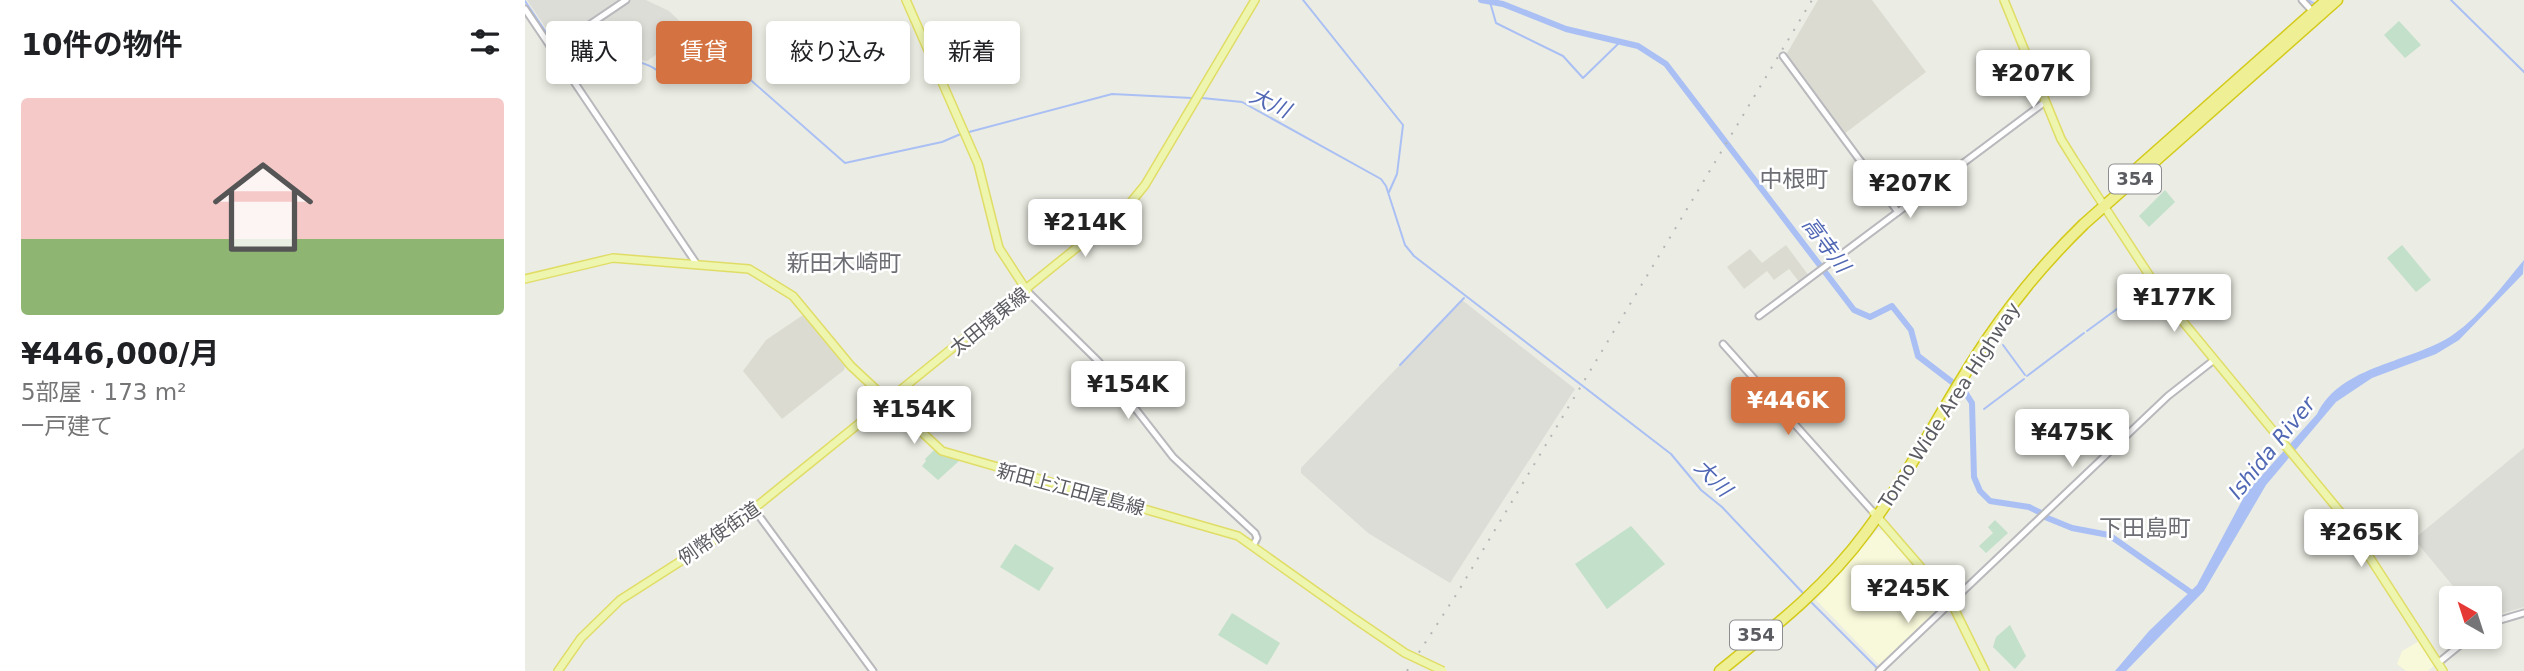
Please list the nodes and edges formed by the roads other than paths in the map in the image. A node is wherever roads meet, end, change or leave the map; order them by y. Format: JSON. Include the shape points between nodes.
{"nodes":[{"id":1,"x":627,"y":0,"type":"edge"},
{"id":2,"x":906,"y":0,"type":"edge"},
{"id":3,"x":1255,"y":0,"type":"edge"},
{"id":4,"x":2004,"y":0,"type":"edge"},
{"id":5,"x":2302,"y":0,"type":"edge"},
{"id":6,"x":2327,"y":0,"type":"edge"},
{"id":7,"x":2337,"y":0,"type":"edge"},
{"id":8,"x":525,"y":9,"type":"edge"},
{"id":9,"x":2316,"y":15,"type":"junction"},
{"id":10,"x":596,"y":21,"type":"edge"},
{"id":11,"x":546,"y":41,"type":"edge"},
{"id":12,"x":1783,"y":56,"type":"dead end"},
{"id":13,"x":575,"y":84,"type":"edge"},
{"id":14,"x":2045,"y":102,"type":"junction"},
{"id":15,"x":2103,"y":203,"type":"junction"},
{"id":16,"x":1898,"y":212,"type":"junction"},
{"id":17,"x":696,"y":263,"type":"junction"},
{"id":18,"x":525,"y":279,"type":"edge"},
{"id":19,"x":1027,"y":291,"type":"junction"},
{"id":20,"x":1759,"y":316,"type":"dead end"},
{"id":21,"x":1723,"y":344,"type":"dead end"},
{"id":22,"x":2214,"y":360,"type":"junction"},
{"id":23,"x":888,"y":403,"type":"junction"},
{"id":24,"x":754,"y":509,"type":"junction"},
{"id":25,"x":1875,"y":515,"type":"junction"},
{"id":26,"x":1253,"y":546,"type":"junction"},
{"id":27,"x":1806,"y":597,"type":"junction"},
{"id":28,"x":1951,"y":602,"type":"junction"},
{"id":29,"x":2524,"y":613,"type":"edge"},
{"id":30,"x":2503,"y":620,"type":"edge"},
{"id":31,"x":2455,"y":649,"type":"edge"},
{"id":32,"x":2438,"y":663,"type":"junction"},
{"id":33,"x":1881,"y":669,"type":"edge"},
{"id":34,"x":558,"y":671,"type":"edge"},
{"id":35,"x":873,"y":671,"type":"edge"},
{"id":36,"x":1443,"y":671,"type":"edge"},
{"id":37,"x":1711,"y":671,"type":"edge"},
{"id":38,"x":1720,"y":671,"type":"edge"},
{"id":39,"x":1985,"y":671,"type":"edge"},
{"id":40,"x":2443,"y":671,"type":"edge"}],
"edges":[{"from":1,"to":10,"type":"street"},
{"from":2,"to":19,"type":"main road","via":[[980,172],[999,248]]},
{"from":3,"to":19,"type":"main road","name":"太田境東線","via":[[1145,185]]},
{"from":4,"to":14,"type":"main road"},
{"from":5,"to":9,"type":"street"},
{"from":6,"to":9,"type":"highway","name":"Tomo Wide Area Highway","number":"354"},
{"from":7,"to":9,"type":"highway","name":"Tomo Wide Area Highway","number":"354"},
{"from":8,"to":11,"type":"street"},
{"from":9,"to":15,"type":"highway","name":"Tomo Wide Area Highway","number":"354"},
{"from":12,"to":16,"type":"street"},
{"from":13,"to":17,"type":"street"},
{"from":14,"to":15,"type":"main road","via":[[2061,139]]},
{"from":14,"to":16,"type":"street"},
{"from":15,"to":22,"type":"main road","via":[[2167,300]]},
{"from":15,"to":25,"type":"highway","name":"Tomo Wide Area Highway","number":"354","via":[[2067,232],[2024,283]]},
{"from":16,"to":20,"type":"street"},
{"from":17,"to":18,"type":"main road","name":"新田上江田尾島線","via":[[613,258]]},
{"from":17,"to":23,"type":"main road","name":"新田上江田尾島線","via":[[741,267],[787,291]]},
{"from":19,"to":23,"type":"main road","name":"太田境東線"},
{"from":19,"to":26,"type":"street","via":[[1105,369],[1173,457],[1255,533]]},
{"from":21,"to":25,"type":"street"},
{"from":22,"to":28,"type":"street","via":[[2168,396]]},
{"from":22,"to":32,"type":"main road","via":[[2346,520]]},
{"from":23,"to":24,"type":"main road","name":"例幣使街道"},
{"from":23,"to":26,"type":"main road","name":"新田上江田尾島線","via":[[953,456],[1217,529]]},
{"from":24,"to":34,"type":"main road","name":"例幣使街道","via":[[699,552],[620,600],[581,638]]},
{"from":24,"to":35,"type":"street"},
{"from":25,"to":27,"type":"highway","name":"Tomo Wide Area Highway","number":"354","via":[[1848,555]]},
{"from":25,"to":28,"type":"main road"},
{"from":26,"to":36,"type":"main road","name":"新田上江田尾島線","bridge":true,"via":[[1397,648]]},
{"from":27,"to":37,"type":"highway","name":"Tomo Wide Area Highway","number":"354"},
{"from":27,"to":38,"type":"highway","name":"Tomo Wide Area Highway","number":"354"},
{"from":28,"to":33,"type":"street"},
{"from":28,"to":39,"type":"main road"},
{"from":29,"to":30,"type":"street"},
{"from":31,"to":32,"type":"street"},
{"from":32,"to":40,"type":"main road"}]}
